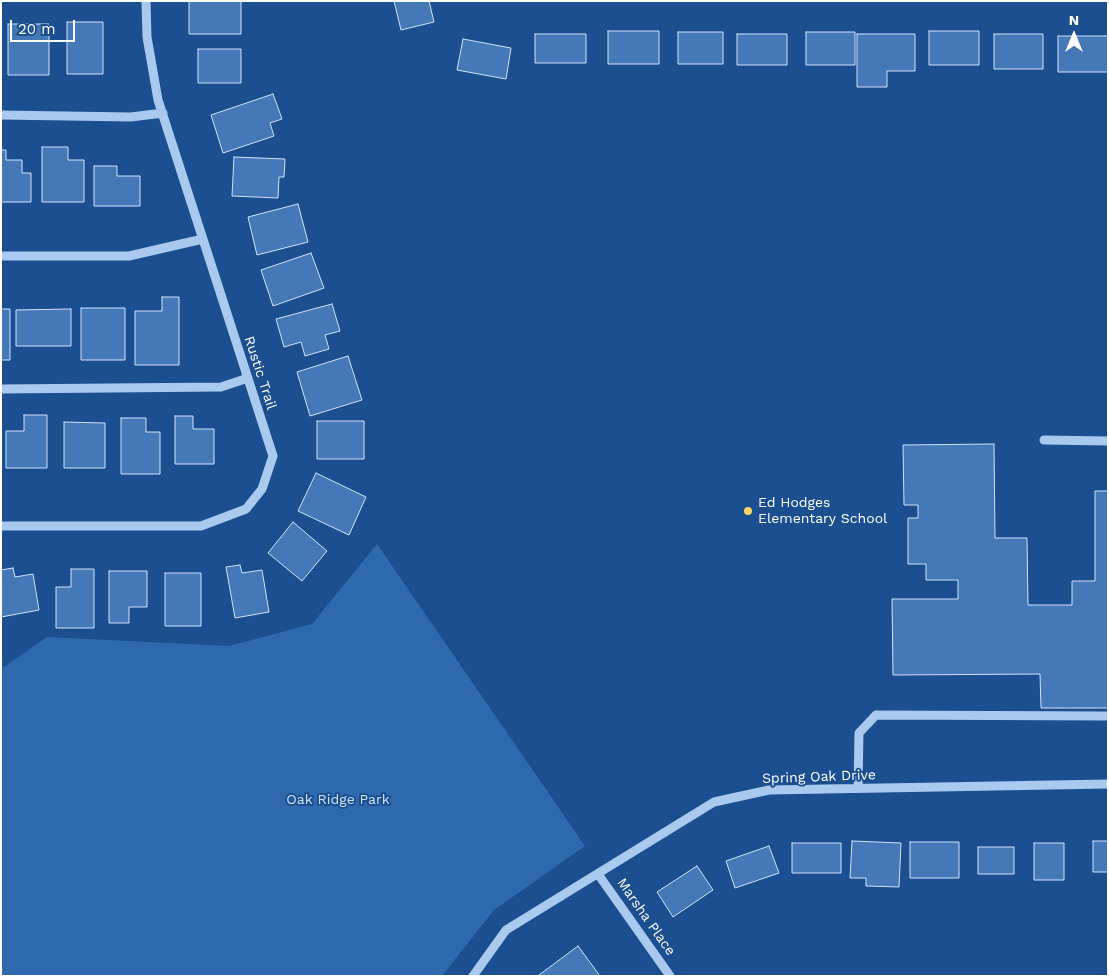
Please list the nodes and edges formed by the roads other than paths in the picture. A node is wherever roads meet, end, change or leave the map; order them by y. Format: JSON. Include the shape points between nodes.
{"nodes":[{"id":1,"x":146,"y":1,"type":"edge"},
{"id":2,"x":162,"y":113,"type":"junction"},
{"id":3,"x":1,"y":115,"type":"edge"},
{"id":4,"x":203,"y":239,"type":"junction"},
{"id":5,"x":1,"y":256,"type":"edge"},
{"id":6,"x":248,"y":378,"type":"junction"},
{"id":7,"x":1,"y":390,"type":"edge"},
{"id":8,"x":1044,"y":440,"type":"dead end"},
{"id":9,"x":1108,"y":441,"type":"edge"},
{"id":10,"x":1,"y":526,"type":"edge"},
{"id":11,"x":1108,"y":716,"type":"edge"},
{"id":12,"x":1108,"y":784,"type":"edge"},
{"id":13,"x":858,"y":788,"type":"junction"},
{"id":14,"x":598,"y":874,"type":"junction"},
{"id":15,"x":473,"y":976,"type":"edge"},
{"id":16,"x":670,"y":976,"type":"edge"}],
"edges":[{"from":1,"to":2,"type":"street","name":"Rustic Trail","via":[[147,37]]},
{"from":2,"to":3,"type":"street","via":[[131,117]]},
{"from":2,"to":4,"type":"street","name":"Rustic Trail"},
{"from":4,"to":5,"type":"street","via":[[129,256]]},
{"from":4,"to":6,"type":"street","name":"Rustic Trail"},
{"from":6,"to":7,"type":"street","via":[[221,387]]},
{"from":6,"to":10,"type":"street","name":"Rustic Trail","via":[[273,456],[262,489],[246,509],[201,526]]},
{"from":8,"to":9,"type":"street"},
{"from":11,"to":13,"type":"street","via":[[876,715],[859,733]]},
{"from":12,"to":13,"type":"street","name":"Spring Oak Drive"},
{"from":13,"to":14,"type":"street","name":"Spring Oak Drive","via":[[769,790],[714,802]]},
{"from":14,"to":15,"type":"street","name":"Spring Oak Drive","via":[[506,930]]},
{"from":14,"to":16,"type":"street","name":"Marsha Place"}]}
